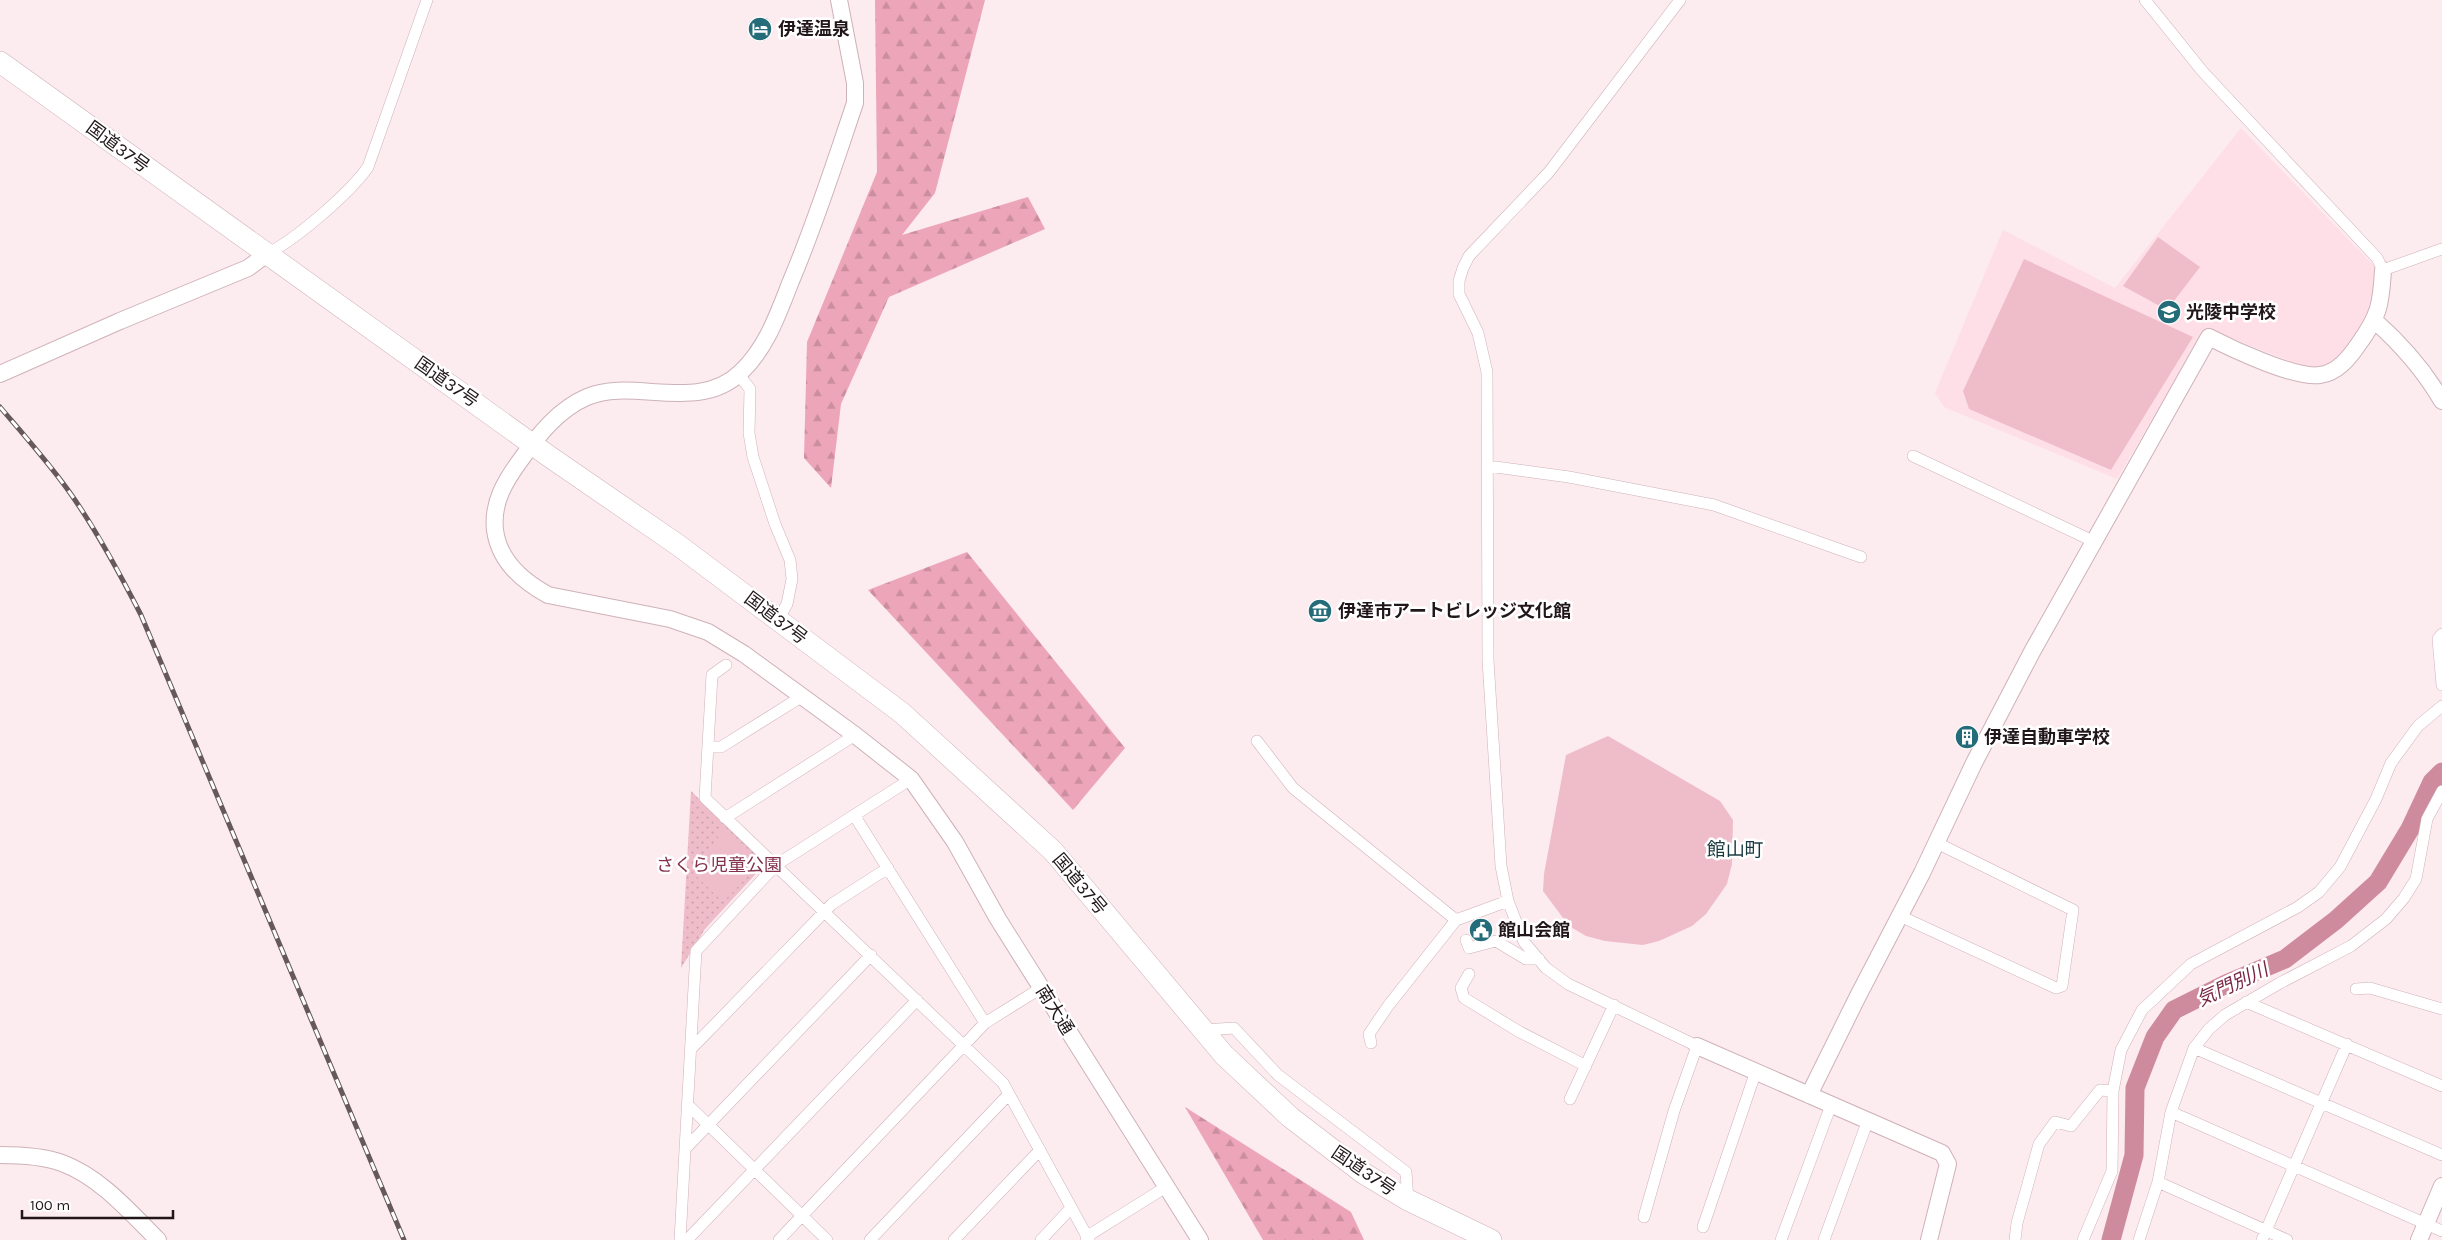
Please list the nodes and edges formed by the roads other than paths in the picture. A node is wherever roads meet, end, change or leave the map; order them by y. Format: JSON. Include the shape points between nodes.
{"nodes":[{"id":1,"x":427,"y":0,"type":"edge"},
{"id":2,"x":839,"y":0,"type":"edge"},
{"id":3,"x":1680,"y":0,"type":"edge"},
{"id":4,"x":2145,"y":0,"type":"edge"},
{"id":5,"x":0,"y":62,"type":"edge"},
{"id":6,"x":2442,"y":249,"type":"edge"},
{"id":7,"x":267,"y":254,"type":"junction"},
{"id":8,"x":2383,"y":270,"type":"junction"},
{"id":9,"x":2375,"y":321,"type":"junction"},
{"id":10,"x":0,"y":374,"type":"edge"},
{"id":11,"x":739,"y":375,"type":"junction"},
{"id":12,"x":2442,"y":401,"type":"edge"},
{"id":13,"x":532,"y":444,"type":"junction"},
{"id":14,"x":1913,"y":456,"type":"dead end"},
{"id":15,"x":1488,"y":466,"type":"junction"},
{"id":16,"x":2092,"y":541,"type":"junction"},
{"id":17,"x":1861,"y":557,"type":"dead end"},
{"id":18,"x":778,"y":620,"type":"junction"},
{"id":19,"x":2442,"y":634,"type":"edge"},
{"id":20,"x":726,"y":665,"type":"dead end"},
{"id":21,"x":2442,"y":685,"type":"edge"},
{"id":22,"x":800,"y":696,"type":"junction"},
{"id":23,"x":2442,"y":706,"type":"edge"},
{"id":24,"x":855,"y":735,"type":"junction"},
{"id":25,"x":1257,"y":741,"type":"dead end"},
{"id":26,"x":708,"y":747,"type":"junction"},
{"id":27,"x":911,"y":779,"type":"junction"},
{"id":28,"x":2442,"y":791,"type":"edge"},
{"id":29,"x":854,"y":815,"type":"junction"},
{"id":30,"x":725,"y":818,"type":"junction"},
{"id":31,"x":1937,"y":843,"type":"junction"},
{"id":32,"x":776,"y":865,"type":"junction"},
{"id":33,"x":888,"y":868,"type":"junction"},
{"id":34,"x":1508,"y":902,"type":"junction"},
{"id":35,"x":824,"y":911,"type":"junction"},
{"id":36,"x":1900,"y":916,"type":"junction"},
{"id":37,"x":1456,"y":920,"type":"junction"},
{"id":38,"x":1466,"y":940,"type":"dead end"},
{"id":39,"x":871,"y":955,"type":"junction"},
{"id":40,"x":1539,"y":959,"type":"junction"},
{"id":41,"x":1470,"y":974,"type":"dead end"},
{"id":42,"x":1041,"y":988,"type":"junction"},
{"id":43,"x":2356,"y":989,"type":"dead end"},
{"id":44,"x":917,"y":1000,"type":"junction"},
{"id":45,"x":2246,"y":1002,"type":"junction"},
{"id":46,"x":1614,"y":1005,"type":"junction"},
{"id":47,"x":2442,"y":1009,"type":"edge"},
{"id":48,"x":985,"y":1023,"type":"junction"},
{"id":49,"x":1371,"y":1043,"type":"dead end"},
{"id":50,"x":2347,"y":1044,"type":"junction"},
{"id":51,"x":964,"y":1046,"type":"junction"},
{"id":52,"x":1697,"y":1046,"type":"junction"},
{"id":53,"x":2194,"y":1048,"type":"junction"},
{"id":54,"x":691,"y":1049,"type":"junction"},
{"id":55,"x":1586,"y":1066,"type":"junction"},
{"id":56,"x":1756,"y":1071,"type":"junction"},
{"id":57,"x":2442,"y":1086,"type":"edge"},
{"id":58,"x":2114,"y":1091,"type":"junction"},
{"id":59,"x":1009,"y":1094,"type":"junction"},
{"id":60,"x":1809,"y":1095,"type":"junction"},
{"id":61,"x":1570,"y":1100,"type":"dead end"},
{"id":62,"x":2322,"y":1102,"type":"junction"},
{"id":63,"x":688,"y":1104,"type":"junction"},
{"id":64,"x":1832,"y":1104,"type":"junction"},
{"id":65,"x":2171,"y":1112,"type":"junction"},
{"id":66,"x":1868,"y":1120,"type":"junction"},
{"id":67,"x":708,"y":1126,"type":"junction"},
{"id":68,"x":686,"y":1148,"type":"junction"},
{"id":69,"x":1040,"y":1150,"type":"junction"},
{"id":70,"x":0,"y":1155,"type":"edge"},
{"id":71,"x":2442,"y":1155,"type":"edge"},
{"id":72,"x":2294,"y":1165,"type":"junction"},
{"id":73,"x":755,"y":1172,"type":"junction"},
{"id":74,"x":2158,"y":1182,"type":"junction"},
{"id":75,"x":2442,"y":1186,"type":"edge"},
{"id":76,"x":1166,"y":1187,"type":"junction"},
{"id":77,"x":1070,"y":1208,"type":"junction"},
{"id":78,"x":802,"y":1216,"type":"junction"},
{"id":79,"x":1644,"y":1217,"type":"dead end"},
{"id":80,"x":2426,"y":1224,"type":"junction"},
{"id":81,"x":1703,"y":1227,"type":"dead end"},
{"id":82,"x":2442,"y":1231,"type":"edge"},
{"id":83,"x":2263,"y":1235,"type":"edge"},
{"id":84,"x":1087,"y":1238,"type":"edge"},
{"id":85,"x":158,"y":1240,"type":"edge"},
{"id":86,"x":680,"y":1240,"type":"edge"},
{"id":87,"x":687,"y":1240,"type":"edge"},
{"id":88,"x":779,"y":1240,"type":"edge"},
{"id":89,"x":827,"y":1240,"type":"edge"},
{"id":90,"x":870,"y":1240,"type":"edge"},
{"id":91,"x":954,"y":1240,"type":"edge"},
{"id":92,"x":1040,"y":1240,"type":"edge"},
{"id":93,"x":1200,"y":1240,"type":"edge"},
{"id":94,"x":1491,"y":1240,"type":"edge"},
{"id":95,"x":1781,"y":1240,"type":"edge"},
{"id":96,"x":1824,"y":1240,"type":"edge"},
{"id":97,"x":1929,"y":1240,"type":"edge"},
{"id":98,"x":2015,"y":1240,"type":"edge"},
{"id":99,"x":2083,"y":1240,"type":"edge"},
{"id":100,"x":2139,"y":1240,"type":"edge"},
{"id":101,"x":2287,"y":1240,"type":"edge"},
{"id":102,"x":2418,"y":1240,"type":"edge"}],
"edges":[{"from":1,"to":7,"type":"street","via":[[368,167],[356,183],[282,246]]},
{"from":2,"to":11,"type":"street","via":[[855,84],[855,103],[812,231],[768,336]]},
{"from":3,"to":15,"type":"street","via":[[1549,172],[1469,256],[1463,268],[1459,294],[1478,333],[1487,372]]},
{"from":4,"to":8,"type":"street","via":[[2203,72],[2377,258]]},
{"from":5,"to":7,"type":"highway","name":"国道37号"},
{"from":6,"to":8,"type":"street"},
{"from":7,"to":10,"type":"street","via":[[248,268]]},
{"from":7,"to":13,"type":"highway","name":"国道37号"},
{"from":8,"to":9,"type":"street"},
{"from":9,"to":12,"type":"street","via":[[2420,368]]},
{"from":9,"to":16,"type":"street","via":[[2344,363],[2321,375],[2296,374],[2209,337]]},
{"from":11,"to":13,"type":"street","name":"南大通","via":[[721,385],[690,394],[611,392],[588,397],[556,418]]},
{"from":11,"to":18,"type":"street","via":[[750,389],[749,433],[753,457],[790,560],[792,579],[787,604]]},
{"from":13,"to":18,"type":"highway","name":"国道37号","via":[[678,545]]},
{"from":13,"to":22,"type":"street","name":"南大通","via":[[497,499],[494,518],[496,540],[514,572],[548,595],[670,619],[708,632]]},
{"from":14,"to":16,"type":"street"},
{"from":15,"to":17,"type":"street","via":[[1569,477],[1714,505]]},
{"from":15,"to":34,"type":"street","via":[[1488,660],[1502,866]]},
{"from":16,"to":31,"type":"street","via":[[1974,763]]},
{"from":18,"to":94,"type":"highway","name":"国道37号","via":[[902,712],[1053,851],[1224,1055],[1290,1117],[1363,1173],[1408,1200]]},
{"from":19,"to":21,"type":"street","via":[[2438,639]]},
{"from":20,"to":26,"type":"street","via":[[712,675]]},
{"from":22,"to":24,"type":"street","name":"南大通"},
{"from":22,"to":26,"type":"street","via":[[721,748]]},
{"from":23,"to":58,"type":"street","via":[[2418,726],[2391,763],[2340,867],[2319,892],[2298,907],[2191,964],[2142,1010],[2121,1050]]},
{"from":24,"to":27,"type":"street","name":"南大通"},
{"from":24,"to":30,"type":"street"},
{"from":25,"to":37,"type":"street","via":[[1293,788]]},
{"from":26,"to":30,"type":"street","via":[[705,798]]},
{"from":27,"to":29,"type":"street"},
{"from":27,"to":42,"type":"street","name":"南大通","via":[[955,842]]},
{"from":28,"to":45,"type":"street","via":[[2427,819],[2416,879],[2386,919],[2352,946]]},
{"from":29,"to":32,"type":"street"},
{"from":29,"to":33,"type":"street"},
{"from":30,"to":32,"type":"street"},
{"from":31,"to":36,"type":"street"},
{"from":31,"to":36,"type":"street","via":[[2073,910],[2062,986],[2056,988]]},
{"from":32,"to":35,"type":"street"},
{"from":32,"to":54,"type":"street","via":[[696,951]]},
{"from":33,"to":35,"type":"street"},
{"from":33,"to":48,"type":"street"},
{"from":34,"to":37,"type":"street"},
{"from":34,"to":40,"type":"street","via":[[1524,942]]},
{"from":35,"to":39,"type":"street"},
{"from":35,"to":54,"type":"street"},
{"from":36,"to":60,"type":"street"},
{"from":37,"to":49,"type":"street","via":[[1388,1006],[1369,1034]]},
{"from":38,"to":40,"type":"street","via":[[1470,948],[1496,942],[1526,959]]},
{"from":39,"to":44,"type":"street"},
{"from":39,"to":67,"type":"street"},
{"from":40,"to":46,"type":"street","via":[[1568,984]]},
{"from":41,"to":55,"type":"street","via":[[1461,988],[1464,998],[1518,1031]]},
{"from":42,"to":48,"type":"street"},
{"from":42,"to":76,"type":"street","name":"南大通"},
{"from":43,"to":47,"type":"street","via":[[2370,988]]},
{"from":44,"to":51,"type":"street"},
{"from":44,"to":73,"type":"street"},
{"from":45,"to":50,"type":"street"},
{"from":45,"to":53,"type":"street","via":[[2209,1029]]},
{"from":46,"to":52,"type":"street"},
{"from":46,"to":55,"type":"street"},
{"from":48,"to":51,"type":"street"},
{"from":50,"to":57,"type":"street"},
{"from":50,"to":62,"type":"street"},
{"from":51,"to":59,"type":"street","via":[[1003,1083]]},
{"from":51,"to":78,"type":"street"},
{"from":52,"to":56,"type":"street"},
{"from":52,"to":79,"type":"street","via":[[1674,1111]]},
{"from":53,"to":62,"type":"street"},
{"from":53,"to":65,"type":"street"},
{"from":54,"to":63,"type":"street"},
{"from":55,"to":61,"type":"street"},
{"from":56,"to":60,"type":"street"},
{"from":56,"to":81,"type":"street"},
{"from":58,"to":98,"type":"street","via":[[2100,1090],[2071,1126],[2055,1122],[2039,1144]]},
{"from":58,"to":99,"type":"street","via":[[2112,1171]]},
{"from":59,"to":69,"type":"street"},
{"from":59,"to":90,"type":"street"},
{"from":60,"to":64,"type":"street"},
{"from":62,"to":71,"type":"street"},
{"from":62,"to":72,"type":"street"},
{"from":63,"to":67,"type":"street"},
{"from":63,"to":68,"type":"street"},
{"from":64,"to":66,"type":"street"},
{"from":64,"to":95,"type":"street"},
{"from":65,"to":72,"type":"street"},
{"from":65,"to":74,"type":"street"},
{"from":66,"to":96,"type":"street"},
{"from":66,"to":97,"type":"street","via":[[1942,1153],[1948,1164]]},
{"from":67,"to":68,"type":"street"},
{"from":67,"to":73,"type":"street"},
{"from":68,"to":86,"type":"street"},
{"from":69,"to":77,"type":"street"},
{"from":69,"to":91,"type":"street"},
{"from":70,"to":85,"type":"street","via":[[61,1162],[76,1170],[124,1206]]},
{"from":72,"to":80,"type":"street"},
{"from":72,"to":83,"type":"street"},
{"from":73,"to":78,"type":"street"},
{"from":73,"to":87,"type":"street"},
{"from":74,"to":83,"type":"street"},
{"from":74,"to":100,"type":"street"},
{"from":75,"to":80,"type":"street"},
{"from":76,"to":84,"type":"street"},
{"from":76,"to":93,"type":"street","name":"南大通"},
{"from":77,"to":84,"type":"street"},
{"from":77,"to":92,"type":"street"},
{"from":78,"to":88,"type":"street"},
{"from":78,"to":89,"type":"street"},
{"from":80,"to":82,"type":"street"},
{"from":80,"to":102,"type":"street"},
{"from":83,"to":101,"type":"street"}]}
